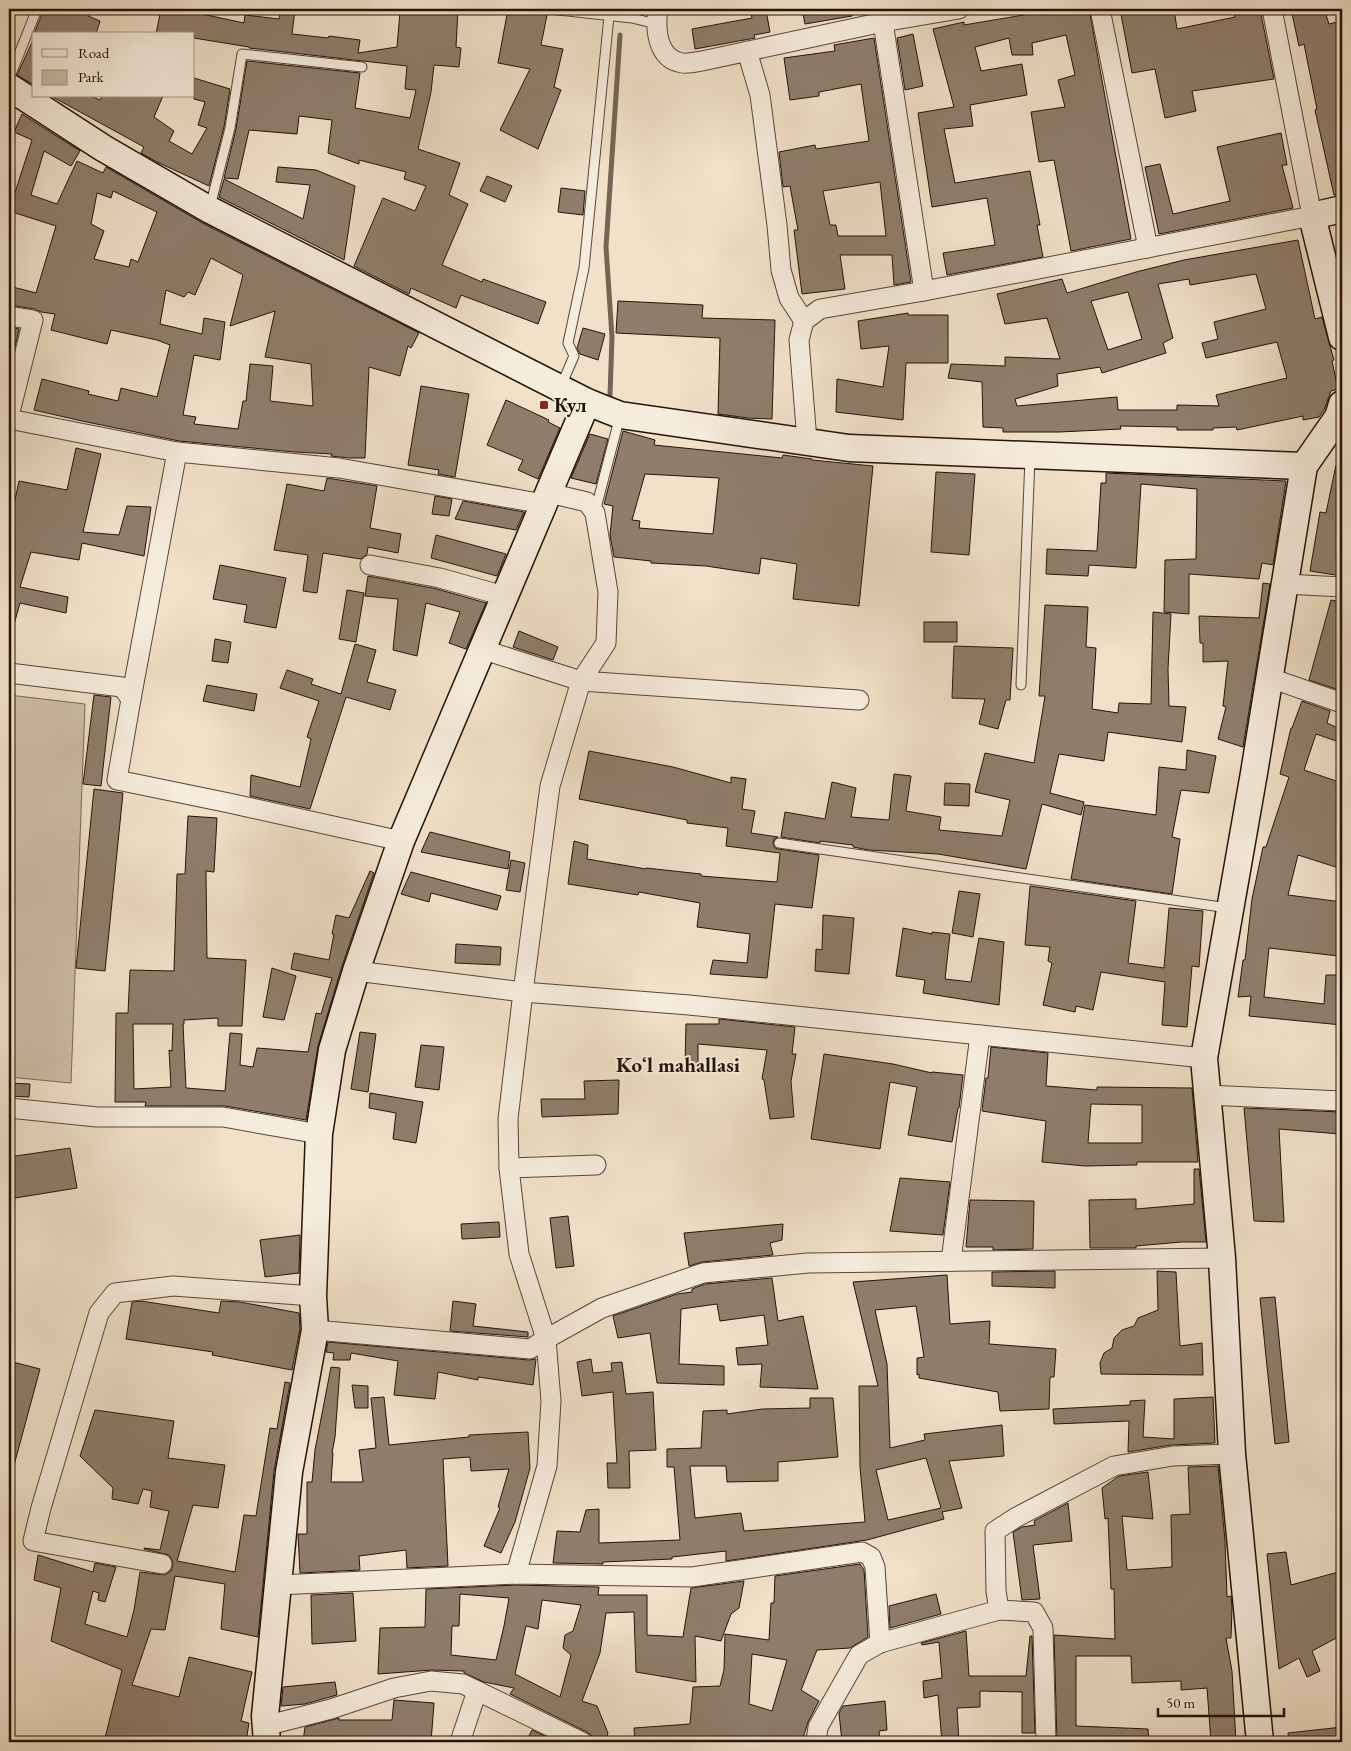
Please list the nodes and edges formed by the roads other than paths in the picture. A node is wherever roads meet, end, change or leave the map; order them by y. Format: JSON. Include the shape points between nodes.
{"nodes":[{"id":1,"x":37,"y":9,"type":"edge"},
{"id":2,"x":549,"y":9,"type":"edge"},
{"id":3,"x":959,"y":9,"type":"edge"},
{"id":4,"x":1100,"y":9,"type":"edge"},
{"id":5,"x":1272,"y":9,"type":"edge"},
{"id":6,"x":609,"y":16,"type":"junction"},
{"id":7,"x":657,"y":16,"type":"edge"},
{"id":8,"x":883,"y":22,"type":"junction"},
{"id":9,"x":747,"y":52,"type":"junction"},
{"id":10,"x":362,"y":67,"type":"dead end"},
{"id":11,"x":9,"y":79,"type":"edge"},
{"id":12,"x":9,"y":87,"type":"edge"},
{"id":13,"x":1342,"y":209,"type":"edge"},
{"id":14,"x":210,"y":210,"type":"junction"},
{"id":15,"x":1312,"y":216,"type":"junction"},
{"id":16,"x":1148,"y":248,"type":"junction"},
{"id":17,"x":924,"y":291,"type":"junction"},
{"id":18,"x":9,"y":316,"type":"edge"},
{"id":19,"x":804,"y":321,"type":"junction"},
{"id":20,"x":1342,"y":337,"type":"edge"},
{"id":21,"x":560,"y":389,"type":"junction"},
{"id":22,"x":587,"y":402,"type":"junction"},
{"id":23,"x":1342,"y":404,"type":"edge"},
{"id":24,"x":620,"y":416,"type":"junction"},
{"id":25,"x":9,"y":417,"type":"edge"},
{"id":26,"x":807,"y":441,"type":"junction"},
{"id":27,"x":177,"y":452,"type":"junction"},
{"id":28,"x":1030,"y":455,"type":"junction"},
{"id":29,"x":1304,"y":466,"type":"junction"},
{"id":30,"x":546,"y":499,"type":"junction"},
{"id":31,"x":595,"y":513,"type":"junction"},
{"id":32,"x":370,"y":566,"type":"dead end"},
{"id":33,"x":1285,"y":584,"type":"junction"},
{"id":34,"x":1342,"y":587,"type":"edge"},
{"id":35,"x":504,"y":596,"type":"junction"},
{"id":36,"x":481,"y":649,"type":"junction"},
{"id":37,"x":9,"y":673,"type":"edge"},
{"id":38,"x":1270,"y":678,"type":"junction"},
{"id":39,"x":581,"y":681,"type":"junction"},
{"id":40,"x":1021,"y":684,"type":"dead end"},
{"id":41,"x":131,"y":699,"type":"junction"},
{"id":42,"x":859,"y":700,"type":"dead end"},
{"id":43,"x":1342,"y":703,"type":"edge"},
{"id":44,"x":401,"y":842,"type":"junction"},
{"id":45,"x":779,"y":843,"type":"dead end"},
{"id":46,"x":1231,"y":908,"type":"junction"},
{"id":47,"x":356,"y":971,"type":"junction"},
{"id":48,"x":523,"y":992,"type":"junction"},
{"id":49,"x":980,"y":1035,"type":"junction"},
{"id":50,"x":1204,"y":1058,"type":"junction"},
{"id":51,"x":1207,"y":1095,"type":"junction"},
{"id":52,"x":1342,"y":1101,"type":"edge"},
{"id":53,"x":9,"y":1108,"type":"edge"},
{"id":54,"x":319,"y":1134,"type":"junction"},
{"id":55,"x":596,"y":1165,"type":"dead end"},
{"id":56,"x":510,"y":1168,"type":"junction"},
{"id":57,"x":1222,"y":1258,"type":"junction"},
{"id":58,"x":951,"y":1261,"type":"junction"},
{"id":59,"x":313,"y":1296,"type":"junction"},
{"id":60,"x":316,"y":1330,"type":"junction"},
{"id":61,"x":546,"y":1339,"type":"junction"},
{"id":62,"x":1232,"y":1454,"type":"junction"},
{"id":63,"x":162,"y":1564,"type":"dead end"},
{"id":64,"x":516,"y":1574,"type":"junction"},
{"id":65,"x":278,"y":1585,"type":"junction"},
{"id":66,"x":999,"y":1610,"type":"junction"},
{"id":67,"x":880,"y":1643,"type":"junction"},
{"id":68,"x":477,"y":1691,"type":"junction"},
{"id":69,"x":266,"y":1734,"type":"edge"},
{"id":70,"x":460,"y":1742,"type":"edge"},
{"id":71,"x":582,"y":1742,"type":"edge"},
{"id":72,"x":816,"y":1742,"type":"edge"},
{"id":73,"x":1046,"y":1742,"type":"edge"},
{"id":74,"x":1260,"y":1742,"type":"edge"}],
"edges":[{"from":1,"to":11,"type":"lane"},
{"from":2,"to":6,"type":"lane"},
{"from":3,"to":8,"type":"street"},
{"from":4,"to":16,"type":"street"},
{"from":5,"to":15,"type":"street"},
{"from":6,"to":7,"type":"lane"},
{"from":6,"to":21,"type":"lane","via":[[584,268],[568,343],[574,356]]},
{"from":7,"to":9,"type":"street","via":[[659,41],[669,58],[683,63],[702,62]]},
{"from":8,"to":9,"type":"street"},
{"from":8,"to":17,"type":"street"},
{"from":9,"to":19,"type":"street","via":[[760,95],[781,270],[789,298]]},
{"from":10,"to":14,"type":"lane","via":[[242,54],[230,128]]},
{"from":12,"to":14,"type":"street","via":[[103,148]]},
{"from":13,"to":15,"type":"street"},
{"from":14,"to":21,"type":"street"},
{"from":15,"to":16,"type":"street"},
{"from":15,"to":20,"type":"street"},
{"from":16,"to":17,"type":"street"},
{"from":17,"to":19,"type":"street","via":[[820,309]]},
{"from":18,"to":25,"type":"street","via":[[32,320]]},
{"from":19,"to":26,"type":"street","via":[[799,340]]},
{"from":21,"to":22,"type":"street"},
{"from":22,"to":24,"type":"street"},
{"from":22,"to":30,"type":"street"},
{"from":23,"to":29,"type":"street","via":[[1338,417]]},
{"from":24,"to":26,"type":"street"},
{"from":24,"to":31,"type":"lane"},
{"from":25,"to":27,"type":"street"},
{"from":26,"to":28,"type":"street","via":[[849,448]]},
{"from":27,"to":30,"type":"street","via":[[339,468]]},
{"from":27,"to":41,"type":"street"},
{"from":28,"to":29,"type":"street"},
{"from":28,"to":40,"type":"lane"},
{"from":29,"to":33,"type":"street"},
{"from":30,"to":31,"type":"street","via":[[587,502]]},
{"from":30,"to":35,"type":"street"},
{"from":31,"to":39,"type":"street","via":[[608,592],[606,643]]},
{"from":32,"to":35,"type":"street","via":[[440,578]]},
{"from":33,"to":34,"type":"street"},
{"from":33,"to":38,"type":"street"},
{"from":35,"to":36,"type":"street"},
{"from":36,"to":39,"type":"street"},
{"from":36,"to":44,"type":"street"},
{"from":37,"to":41,"type":"street","via":[[122,687]]},
{"from":38,"to":43,"type":"street"},
{"from":38,"to":46,"type":"street"},
{"from":39,"to":42,"type":"street"},
{"from":39,"to":48,"type":"street","via":[[550,786]]},
{"from":41,"to":44,"type":"street","via":[[117,780]]},
{"from":44,"to":47,"type":"street"},
{"from":45,"to":46,"type":"lane"},
{"from":46,"to":50,"type":"street"},
{"from":47,"to":48,"type":"street"},
{"from":47,"to":54,"type":"street","via":[[332,1050]]},
{"from":48,"to":49,"type":"street","via":[[689,1005]]},
{"from":48,"to":56,"type":"street","via":[[508,1119]]},
{"from":49,"to":50,"type":"street"},
{"from":49,"to":58,"type":"street"},
{"from":50,"to":51,"type":"street"},
{"from":51,"to":52,"type":"street"},
{"from":51,"to":57,"type":"street"},
{"from":53,"to":54,"type":"street","via":[[97,1117],[223,1118]]},
{"from":54,"to":59,"type":"street"},
{"from":55,"to":56,"type":"street"},
{"from":56,"to":61,"type":"street","via":[[519,1254]]},
{"from":57,"to":58,"type":"street"},
{"from":57,"to":62,"type":"street"},
{"from":58,"to":61,"type":"street","via":[[808,1263],[703,1273],[602,1308]]},
{"from":59,"to":60,"type":"street"},
{"from":59,"to":63,"type":"street","via":[[173,1286],[115,1293],[99,1313],[34,1541]]},
{"from":60,"to":61,"type":"street","via":[[530,1349]]},
{"from":60,"to":65,"type":"street","via":[[289,1472]]},
{"from":61,"to":64,"type":"street","via":[[551,1401],[547,1466]]},
{"from":62,"to":66,"type":"street","via":[[1172,1456],[1114,1466],[995,1531]]},
{"from":62,"to":74,"type":"street"},
{"from":64,"to":65,"type":"street"},
{"from":64,"to":67,"type":"street","via":[[692,1577],[862,1552],[871,1557],[874,1567]]},
{"from":65,"to":69,"type":"street"},
{"from":66,"to":67,"type":"street"},
{"from":66,"to":73,"type":"street","via":[[1034,1612],[1043,1628]]},
{"from":67,"to":72,"type":"street","via":[[859,1655],[818,1727]]},
{"from":68,"to":69,"type":"street","via":[[463,1684],[431,1681],[394,1688]]},
{"from":68,"to":70,"type":"street"},
{"from":68,"to":71,"type":"street"}]}
